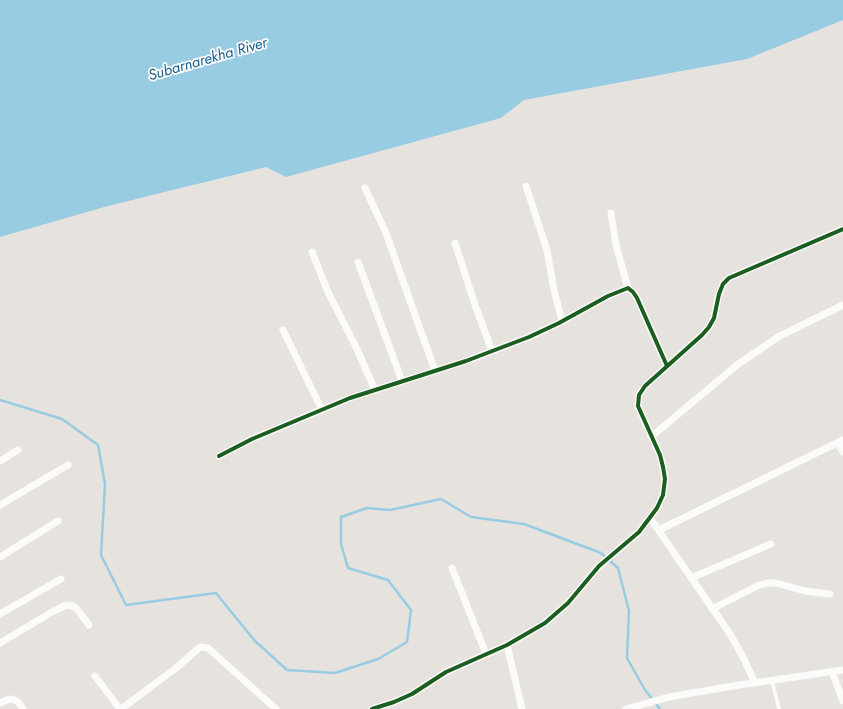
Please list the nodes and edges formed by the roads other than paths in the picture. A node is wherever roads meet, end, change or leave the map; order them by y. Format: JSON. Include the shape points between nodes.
{"nodes":[{"id":1,"x":526,"y":186,"type":"dead end"},
{"id":2,"x":365,"y":188,"type":"dead end"},
{"id":3,"x":611,"y":213,"type":"dead end"},
{"id":4,"x":843,"y":230,"type":"edge"},
{"id":5,"x":455,"y":243,"type":"dead end"},
{"id":6,"x":312,"y":252,"type":"dead end"},
{"id":7,"x":358,"y":262,"type":"dead end"},
{"id":8,"x":628,"y":288,"type":"junction"},
{"id":9,"x":843,"y":305,"type":"edge"},
{"id":10,"x":562,"y":321,"type":"junction"},
{"id":11,"x":283,"y":330,"type":"dead end"},
{"id":12,"x":492,"y":351,"type":"junction"},
{"id":13,"x":667,"y":366,"type":"junction"},
{"id":14,"x":435,"y":371,"type":"junction"},
{"id":15,"x":402,"y":381,"type":"junction"},
{"id":16,"x":375,"y":390,"type":"junction"},
{"id":17,"x":322,"y":410,"type":"junction"},
{"id":18,"x":651,"y":437,"type":"junction"},
{"id":19,"x":840,"y":442,"type":"edge"},
{"id":20,"x":18,"y":450,"type":"dead end"},
{"id":21,"x":843,"y":452,"type":"edge"},
{"id":22,"x":218,"y":456,"type":"dead end"},
{"id":23,"x":0,"y":461,"type":"edge"},
{"id":24,"x":68,"y":465,"type":"dead end"},
{"id":25,"x":0,"y":505,"type":"edge"},
{"id":26,"x":650,"y":518,"type":"junction"},
{"id":27,"x":58,"y":521,"type":"dead end"},
{"id":28,"x":659,"y":530,"type":"junction"},
{"id":29,"x":772,"y":544,"type":"dead end"},
{"id":30,"x":0,"y":557,"type":"edge"},
{"id":31,"x":452,"y":568,"type":"dead end"},
{"id":32,"x":691,"y":578,"type":"junction"},
{"id":33,"x":61,"y":579,"type":"dead end"},
{"id":34,"x":830,"y":594,"type":"dead end"},
{"id":35,"x":712,"y":609,"type":"junction"},
{"id":36,"x":0,"y":614,"type":"edge"},
{"id":37,"x":89,"y":625,"type":"dead end"},
{"id":38,"x":0,"y":643,"type":"edge"},
{"id":39,"x":507,"y":645,"type":"junction"},
{"id":40,"x":486,"y":654,"type":"junction"},
{"id":41,"x":843,"y":670,"type":"edge"},
{"id":42,"x":832,"y":672,"type":"junction"},
{"id":43,"x":95,"y":676,"type":"dead end"},
{"id":44,"x":772,"y":681,"type":"junction"},
{"id":45,"x":755,"y":683,"type":"junction"},
{"id":46,"x":843,"y":701,"type":"edge"},
{"id":47,"x":0,"y":703,"type":"edge"},
{"id":48,"x":23,"y":709,"type":"edge"},
{"id":49,"x":120,"y":709,"type":"edge"},
{"id":50,"x":276,"y":709,"type":"edge"},
{"id":51,"x":372,"y":709,"type":"edge"},
{"id":52,"x":522,"y":709,"type":"edge"},
{"id":53,"x":626,"y":709,"type":"edge"},
{"id":54,"x":779,"y":709,"type":"edge"}],
"edges":[{"from":1,"to":10,"type":"street","via":[[547,250]]},
{"from":2,"to":14,"type":"street","via":[[386,233]]},
{"from":3,"to":8,"type":"street","via":[[616,245]]},
{"from":4,"to":13,"type":"street","via":[[729,278],[723,284],[709,327]]},
{"from":5,"to":12,"type":"street"},
{"from":6,"to":16,"type":"street","via":[[328,292]]},
{"from":7,"to":15,"type":"street"},
{"from":8,"to":10,"type":"street"},
{"from":8,"to":13,"type":"street","via":[[637,298]]},
{"from":9,"to":18,"type":"street","via":[[778,337],[737,365]]},
{"from":10,"to":12,"type":"street"},
{"from":11,"to":17,"type":"street"},
{"from":12,"to":14,"type":"street"},
{"from":13,"to":18,"type":"street","via":[[639,395],[638,406]]},
{"from":14,"to":15,"type":"street"},
{"from":15,"to":16,"type":"street"},
{"from":16,"to":17,"type":"street"},
{"from":17,"to":22,"type":"street"},
{"from":18,"to":26,"type":"street","via":[[660,455],[665,479],[663,495]]},
{"from":19,"to":21,"type":"street"},
{"from":19,"to":28,"type":"street"},
{"from":20,"to":23,"type":"street"},
{"from":24,"to":25,"type":"street"},
{"from":26,"to":28,"type":"street"},
{"from":26,"to":39,"type":"street","via":[[639,532],[599,566],[556,614]]},
{"from":27,"to":30,"type":"street"},
{"from":28,"to":32,"type":"street"},
{"from":29,"to":32,"type":"street"},
{"from":31,"to":40,"type":"street"},
{"from":32,"to":35,"type":"street"},
{"from":33,"to":36,"type":"street"},
{"from":34,"to":35,"type":"street","via":[[767,583]]},
{"from":35,"to":45,"type":"street","via":[[737,646]]},
{"from":37,"to":38,"type":"street","via":[[76,608],[64,606]]},
{"from":39,"to":40,"type":"street"},
{"from":39,"to":52,"type":"street"},
{"from":40,"to":51,"type":"street","via":[[446,672],[412,694]]},
{"from":41,"to":42,"type":"street"},
{"from":42,"to":44,"type":"street"},
{"from":42,"to":46,"type":"street"},
{"from":43,"to":49,"type":"street"},
{"from":44,"to":45,"type":"street"},
{"from":44,"to":54,"type":"lane"},
{"from":45,"to":53,"type":"street","via":[[669,697]]},
{"from":47,"to":48,"type":"street","via":[[13,699]]},
{"from":49,"to":50,"type":"street","via":[[200,647],[208,648]]}]}
